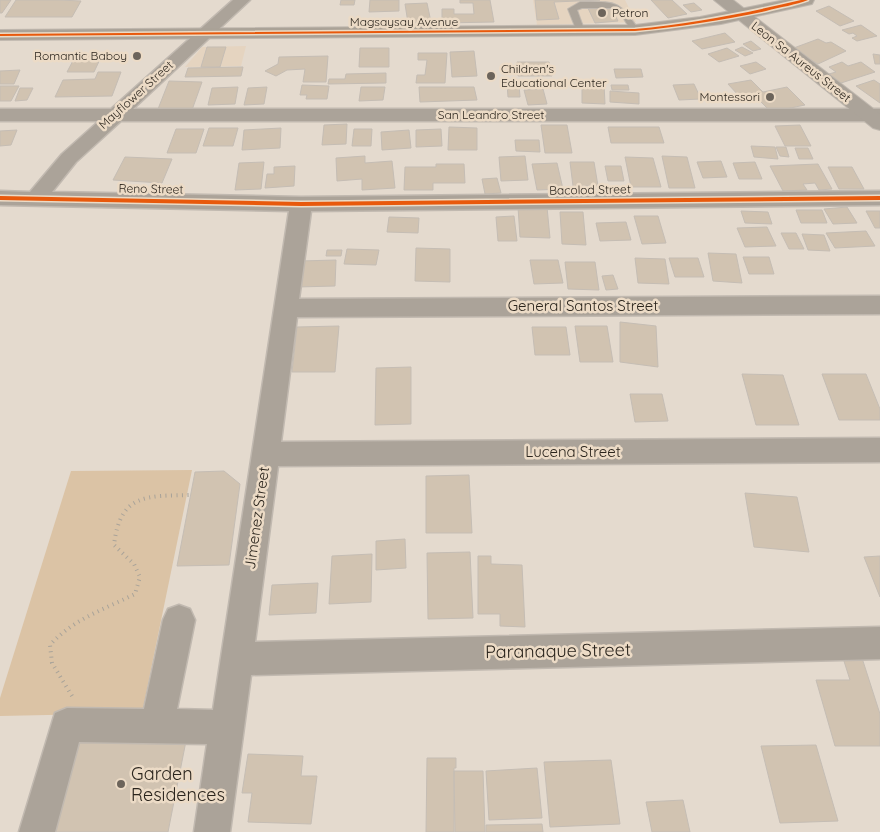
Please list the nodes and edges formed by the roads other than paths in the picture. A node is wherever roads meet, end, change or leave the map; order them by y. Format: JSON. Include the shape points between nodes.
{"nodes":[{"id":1,"x":242,"y":0,"type":"edge"},
{"id":2,"x":722,"y":0,"type":"edge"},
{"id":3,"x":806,"y":0,"type":"edge"},
{"id":4,"x":742,"y":16,"type":"junction"},
{"id":5,"x":635,"y":30,"type":"junction"},
{"id":6,"x":581,"y":32,"type":"junction"},
{"id":7,"x":204,"y":34,"type":"junction"},
{"id":8,"x":0,"y":35,"type":"edge"},
{"id":9,"x":114,"y":115,"type":"junction"},
{"id":10,"x":0,"y":116,"type":"edge"},
{"id":11,"x":876,"y":118,"type":"edge"},
{"id":12,"x":0,"y":198,"type":"edge"},
{"id":13,"x":37,"y":198,"type":"junction"},
{"id":14,"x":880,"y":198,"type":"edge"},
{"id":15,"x":300,"y":204,"type":"junction"},
{"id":16,"x":880,"y":304,"type":"edge"},
{"id":17,"x":286,"y":308,"type":"junction"},
{"id":18,"x":880,"y":450,"type":"edge"},
{"id":19,"x":266,"y":454,"type":"junction"},
{"id":20,"x":179,"y":620,"type":"dead end"},
{"id":21,"x":880,"y":643,"type":"edge"},
{"id":22,"x":237,"y":659,"type":"junction"},
{"id":23,"x":157,"y":726,"type":"junction"},
{"id":24,"x":227,"y":727,"type":"junction"},
{"id":25,"x":37,"y":832,"type":"edge"},
{"id":26,"x":212,"y":832,"type":"edge"}],
"edges":[{"from":1,"to":7,"type":"street","name":"Mayflower Street"},
{"from":2,"to":4,"type":"street","name":"Leon Sa Aureus Street"},
{"from":3,"to":4,"type":"main road","name":"Magsaysay Avenue"},
{"from":4,"to":5,"type":"main road","name":"Magsaysay Avenue"},
{"from":4,"to":11,"type":"street","name":"Leon Sa Aureus Street"},
{"from":5,"to":6,"type":"main road","name":"Magsaysay Avenue"},
{"from":5,"to":6,"type":"lane","via":[[616,5],[580,5],[572,9]]},
{"from":6,"to":7,"type":"main road","name":"Magsaysay Avenue"},
{"from":7,"to":8,"type":"main road","name":"Magsaysay Avenue"},
{"from":7,"to":9,"type":"street","name":"Mayflower Street"},
{"from":9,"to":10,"type":"street","name":"San Leandro Street"},
{"from":9,"to":11,"type":"street","name":"San Leandro Street"},
{"from":9,"to":13,"type":"street","name":"Mayflower Street","via":[[69,158]]},
{"from":12,"to":13,"type":"street","name":"Reno Street"},
{"from":13,"to":15,"type":"street","name":"Reno Street"},
{"from":14,"to":15,"type":"street","name":"Bacolod Street"},
{"from":15,"to":17,"type":"street","name":"Jimenez Street"},
{"from":16,"to":17,"type":"street","name":"General Santos Street"},
{"from":17,"to":19,"type":"street","name":"Jimenez Street"},
{"from":18,"to":19,"type":"street","name":"Lucena Street"},
{"from":19,"to":22,"type":"street","name":"Jimenez Street"},
{"from":20,"to":23,"type":"street"},
{"from":21,"to":22,"type":"street","name":"Paranaque Street"},
{"from":22,"to":24,"type":"street","name":"Jimenez Street"},
{"from":23,"to":24,"type":"street"},
{"from":23,"to":25,"type":"street","via":[[67,725]]},
{"from":24,"to":26,"type":"street","name":"Jimenez Street"}]}
